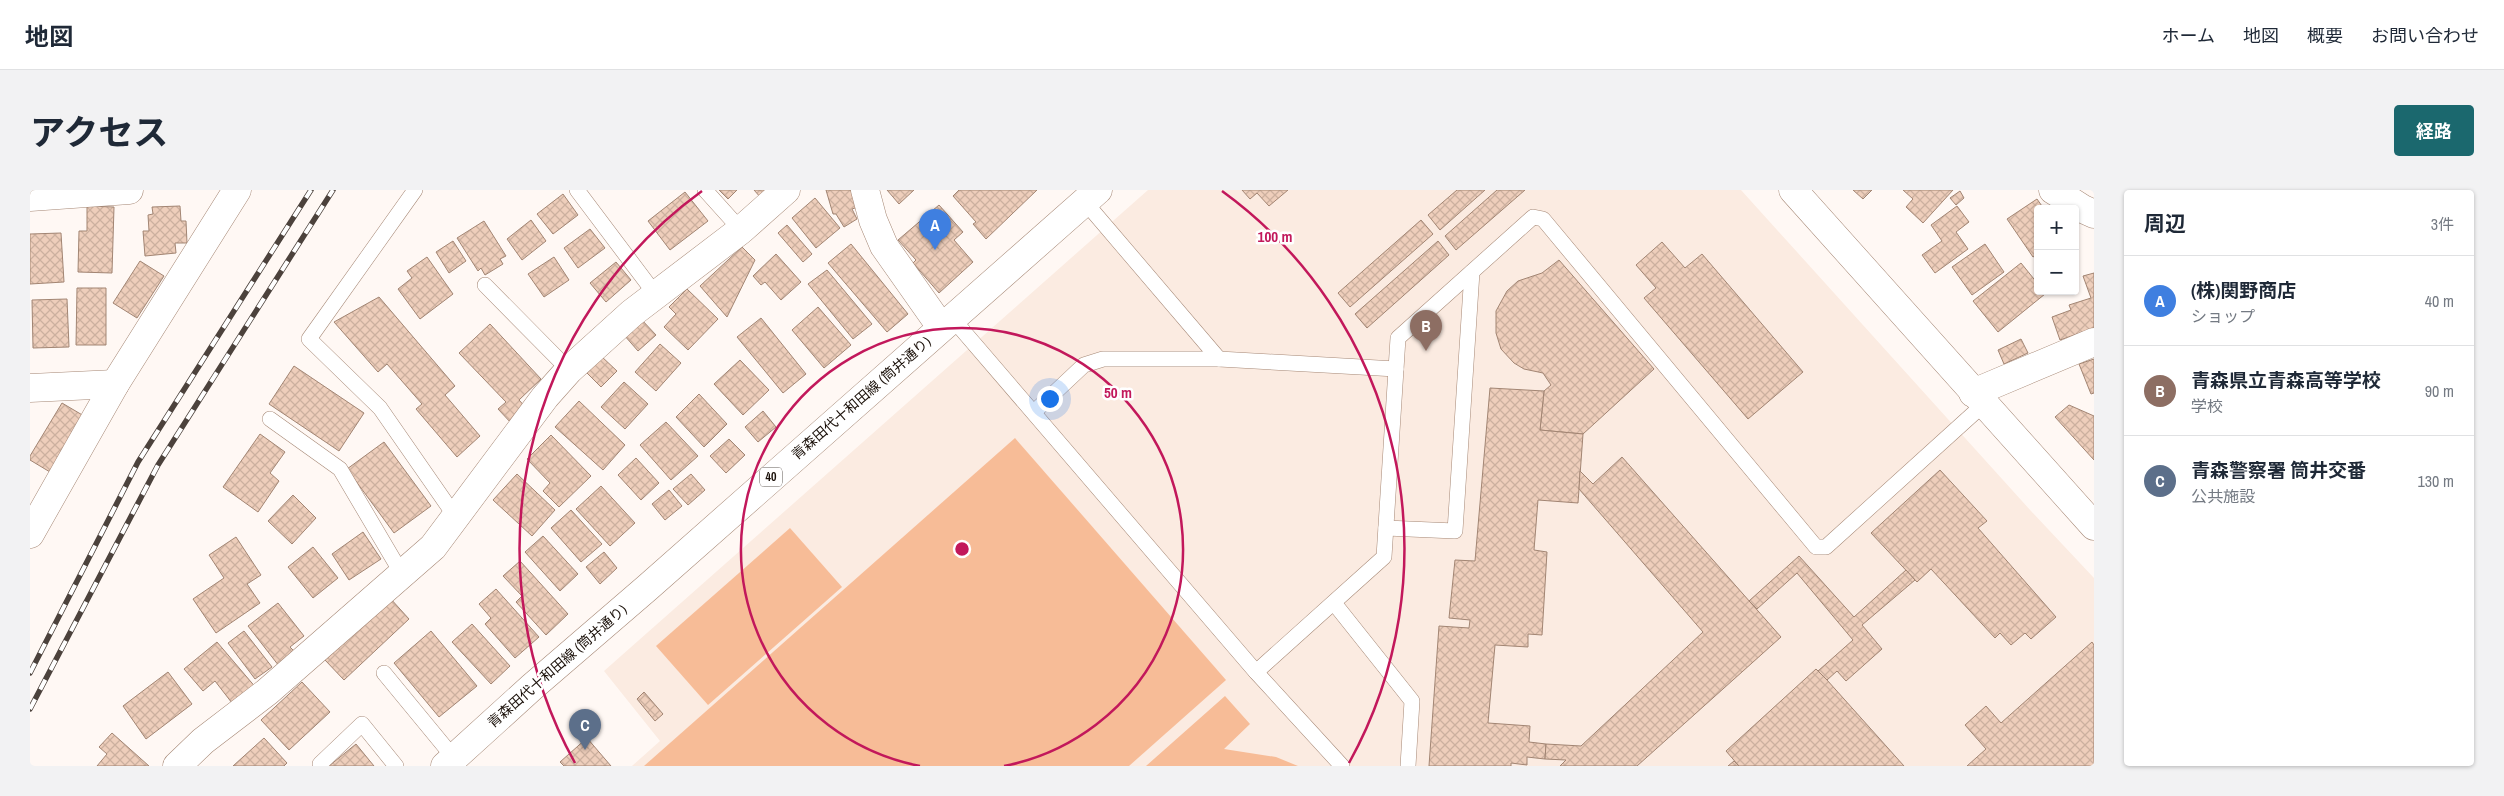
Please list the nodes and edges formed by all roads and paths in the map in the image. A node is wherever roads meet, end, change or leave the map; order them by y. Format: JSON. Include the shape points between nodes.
{"nodes":[{"id":1,"x":129,"y":190,"type":"edge"},
{"id":2,"x":237,"y":190,"type":"edge"},
{"id":3,"x":415,"y":190,"type":"edge"},
{"id":4,"x":577,"y":190,"type":"edge"},
{"id":5,"x":705,"y":190,"type":"edge"},
{"id":6,"x":786,"y":190,"type":"edge"},
{"id":7,"x":865,"y":190,"type":"edge"},
{"id":8,"x":1793,"y":190,"type":"edge"},
{"id":9,"x":2053,"y":190,"type":"edge"},
{"id":10,"x":1092,"y":196,"type":"edge"},
{"id":11,"x":30,"y":197,"type":"edge"},
{"id":12,"x":2094,"y":214,"type":"edge"},
{"id":13,"x":741,"y":230,"type":"junction"},
{"id":14,"x":1472,"y":272,"type":"junction"},
{"id":15,"x":485,"y":285,"type":"dead end"},
{"id":16,"x":656,"y":295,"type":"junction"},
{"id":17,"x":947,"y":322,"type":"junction"},
{"id":18,"x":2094,"y":342,"type":"edge"},
{"id":19,"x":1219,"y":359,"type":"junction"},
{"id":20,"x":1396,"y":369,"type":"junction"},
{"id":21,"x":569,"y":370,"type":"junction"},
{"id":22,"x":115,"y":384,"type":"junction"},
{"id":23,"x":30,"y":388,"type":"edge"},
{"id":24,"x":1978,"y":399,"type":"junction"},
{"id":25,"x":1034,"y":412,"type":"junction"},
{"id":26,"x":270,"y":419,"type":"dead end"},
{"id":27,"x":455,"y":516,"type":"junction"},
{"id":28,"x":2094,"y":526,"type":"edge"},
{"id":29,"x":1386,"y":528,"type":"junction"},
{"id":30,"x":30,"y":534,"type":"edge"},
{"id":31,"x":402,"y":574,"type":"junction"},
{"id":32,"x":1334,"y":603,"type":"junction"},
{"id":33,"x":1256,"y":672,"type":"junction"},
{"id":34,"x":384,"y":673,"type":"dead end"},
{"id":35,"x":449,"y":762,"type":"edge"},
{"id":36,"x":320,"y":764,"type":"dead end"},
{"id":37,"x":177,"y":766,"type":"edge"},
{"id":38,"x":396,"y":766,"type":"edge"},
{"id":39,"x":1342,"y":766,"type":"edge"},
{"id":40,"x":1408,"y":766,"type":"edge"}],
"edges":[{"from":1,"to":11,"type":"street"},
{"from":2,"to":22,"type":"street"},
{"from":3,"to":27,"type":"lane","via":[[309,339],[380,408]]},
{"from":4,"to":16,"type":"lane"},
{"from":5,"to":13,"type":"lane"},
{"from":6,"to":13,"type":"street"},
{"from":7,"to":17,"type":"street","via":[[884,246]]},
{"from":8,"to":24,"type":"street"},
{"from":9,"to":12,"type":"street"},
{"from":10,"to":17,"type":"street","name":"青森田代十和田線 (筒井通り)","number":"40"},
{"from":10,"to":19,"type":"lane"},
{"from":13,"to":16,"type":"street"},
{"from":14,"to":20,"type":"lane","via":[[1398,338]]},
{"from":14,"to":24,"type":"lane","via":[[1533,217],[1543,218],[1816,547],[1826,547]]},
{"from":14,"to":29,"type":"lane","via":[[1456,531]]},
{"from":15,"to":21,"type":"lane"},
{"from":16,"to":21,"type":"street"},
{"from":17,"to":25,"type":"lane"},
{"from":17,"to":35,"type":"street","name":"青森田代十和田線 (筒井通り)","number":"40"},
{"from":18,"to":24,"type":"street"},
{"from":19,"to":20,"type":"lane"},
{"from":19,"to":25,"type":"lane","via":[[1103,359],[1084,365]]},
{"from":20,"to":29,"type":"lane"},
{"from":21,"to":27,"type":"street"},
{"from":22,"to":23,"type":"street"},
{"from":22,"to":30,"type":"street"},
{"from":24,"to":28,"type":"street"},
{"from":25,"to":33,"type":"lane"},
{"from":26,"to":31,"type":"lane","via":[[340,469]]},
{"from":27,"to":31,"type":"street","via":[[433,547]]},
{"from":29,"to":32,"type":"lane","via":[[1384,557]]},
{"from":31,"to":37,"type":"street"},
{"from":32,"to":33,"type":"lane"},
{"from":32,"to":40,"type":"lane","via":[[1412,701]]},
{"from":33,"to":39,"type":"lane"},
{"from":34,"to":35,"type":"lane"},
{"from":36,"to":38,"type":"lane","via":[[362,724]]}]}
